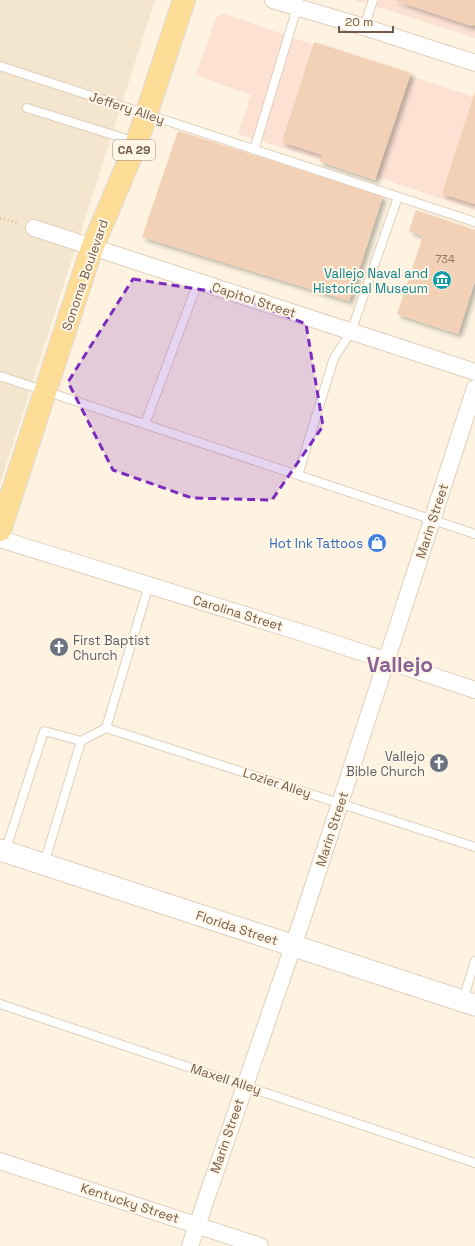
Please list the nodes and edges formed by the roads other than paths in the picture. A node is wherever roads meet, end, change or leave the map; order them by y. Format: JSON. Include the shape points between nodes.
{"nodes":[{"id":1,"x":184,"y":0,"type":"edge"},
{"id":2,"x":273,"y":0,"type":"edge"},
{"id":3,"x":373,"y":0,"type":"edge"},
{"id":4,"x":297,"y":8,"type":"junction"},
{"id":5,"x":364,"y":27,"type":"junction"},
{"id":6,"x":475,"y":63,"type":"edge"},
{"id":7,"x":0,"y":66,"type":"edge"},
{"id":8,"x":27,"y":108,"type":"dead end"},
{"id":9,"x":146,"y":115,"type":"junction"},
{"id":10,"x":137,"y":142,"type":"junction"},
{"id":11,"x":254,"y":150,"type":"junction"},
{"id":12,"x":398,"y":197,"type":"junction"},
{"id":13,"x":475,"y":222,"type":"edge"},
{"id":14,"x":34,"y":228,"type":"dead end"},
{"id":15,"x":92,"y":248,"type":"junction"},
{"id":16,"x":198,"y":282,"type":"junction"},
{"id":17,"x":351,"y":332,"type":"junction"},
{"id":18,"x":475,"y":372,"type":"edge"},
{"id":19,"x":0,"y":376,"type":"edge"},
{"id":20,"x":475,"y":388,"type":"edge"},
{"id":21,"x":46,"y":391,"type":"junction"},
{"id":22,"x":145,"y":424,"type":"junction"},
{"id":23,"x":298,"y":475,"type":"junction"},
{"id":24,"x":432,"y":520,"type":"junction"},
{"id":25,"x":0,"y":530,"type":"edge"},
{"id":26,"x":475,"y":534,"type":"edge"},
{"id":27,"x":0,"y":539,"type":"edge"},
{"id":28,"x":149,"y":585,"type":"junction"},
{"id":29,"x":386,"y":662,"type":"junction"},
{"id":30,"x":475,"y":690,"type":"edge"},
{"id":31,"x":106,"y":728,"type":"junction"},
{"id":32,"x":81,"y":741,"type":"junction"},
{"id":33,"x":340,"y":804,"type":"junction"},
{"id":34,"x":475,"y":847,"type":"edge"},
{"id":35,"x":2,"y":851,"type":"edge"},
{"id":36,"x":44,"y":865,"type":"junction"},
{"id":37,"x":293,"y":946,"type":"junction"},
{"id":38,"x":475,"y":961,"type":"edge"},
{"id":39,"x":469,"y":1003,"type":"edge"},
{"id":40,"x":0,"y":1004,"type":"edge"},
{"id":41,"x":245,"y":1085,"type":"junction"},
{"id":42,"x":0,"y":1161,"type":"edge"},
{"id":43,"x":475,"y":1163,"type":"edge"},
{"id":44,"x":197,"y":1225,"type":"junction"},
{"id":45,"x":190,"y":1246,"type":"edge"},
{"id":46,"x":260,"y":1246,"type":"edge"}],
"edges":[{"from":1,"to":9,"type":"main road","name":"Sonoma Boulevard","number":"CA 29"},
{"from":2,"to":4,"type":"street"},
{"from":3,"to":5,"type":"lane"},
{"from":4,"to":5,"type":"street"},
{"from":4,"to":11,"type":"lane"},
{"from":5,"to":6,"type":"street"},
{"from":7,"to":9,"type":"lane","name":"Jeffery Alley"},
{"from":8,"to":10,"type":"lane"},
{"from":9,"to":10,"type":"main road","name":"Sonoma Boulevard","number":"CA 29"},
{"from":9,"to":11,"type":"lane","name":"Jeffery Alley"},
{"from":10,"to":15,"type":"main road","name":"Sonoma Boulevard","number":"CA 29"},
{"from":11,"to":12,"type":"lane","name":"Jeffery Alley"},
{"from":12,"to":13,"type":"lane","name":"Jeffery Alley"},
{"from":12,"to":17,"type":"lane"},
{"from":14,"to":15,"type":"street","name":"Capitol Street"},
{"from":15,"to":16,"type":"street","name":"Capitol Street"},
{"from":15,"to":21,"type":"main road","name":"Sonoma Boulevard","number":"CA 29"},
{"from":16,"to":17,"type":"street","name":"Capitol Street"},
{"from":16,"to":22,"type":"lane"},
{"from":17,"to":18,"type":"street","name":"Capitol Street"},
{"from":17,"to":23,"type":"lane","via":[[334,358]]},
{"from":19,"to":21,"type":"lane"},
{"from":20,"to":24,"type":"street","name":"Marin Street"},
{"from":21,"to":22,"type":"lane"},
{"from":21,"to":25,"type":"main road","name":"Sonoma Boulevard","number":"CA 29"},
{"from":22,"to":23,"type":"lane"},
{"from":23,"to":24,"type":"lane"},
{"from":24,"to":26,"type":"lane"},
{"from":24,"to":29,"type":"street","name":"Marin Street"},
{"from":27,"to":28,"type":"street","name":"Carolina Street"},
{"from":28,"to":29,"type":"street","name":"Carolina Street"},
{"from":28,"to":31,"type":"lane"},
{"from":29,"to":30,"type":"street","name":"Carolina Street"},
{"from":29,"to":33,"type":"street","name":"Marin Street"},
{"from":31,"to":32,"type":"lane"},
{"from":31,"to":33,"type":"lane","name":"Lozier Alley"},
{"from":32,"to":35,"type":"lane","via":[[44,731]]},
{"from":32,"to":36,"type":"lane"},
{"from":33,"to":34,"type":"lane","name":"Lozier Alley"},
{"from":33,"to":37,"type":"street","name":"Marin Street"},
{"from":35,"to":36,"type":"street","name":"Florida Street"},
{"from":36,"to":37,"type":"street","name":"Florida Street"},
{"from":37,"to":39,"type":"street","name":"Florida Street"},
{"from":37,"to":41,"type":"street","name":"Marin Street"},
{"from":38,"to":39,"type":"lane"},
{"from":40,"to":41,"type":"lane","name":"Maxell Alley"},
{"from":41,"to":43,"type":"lane","name":"Maxell Alley"},
{"from":41,"to":44,"type":"street","name":"Marin Street"},
{"from":42,"to":44,"type":"street","name":"Kentucky Street"},
{"from":44,"to":45,"type":"street","name":"Marin Street"},
{"from":44,"to":46,"type":"street","name":"Kentucky Street"}]}
